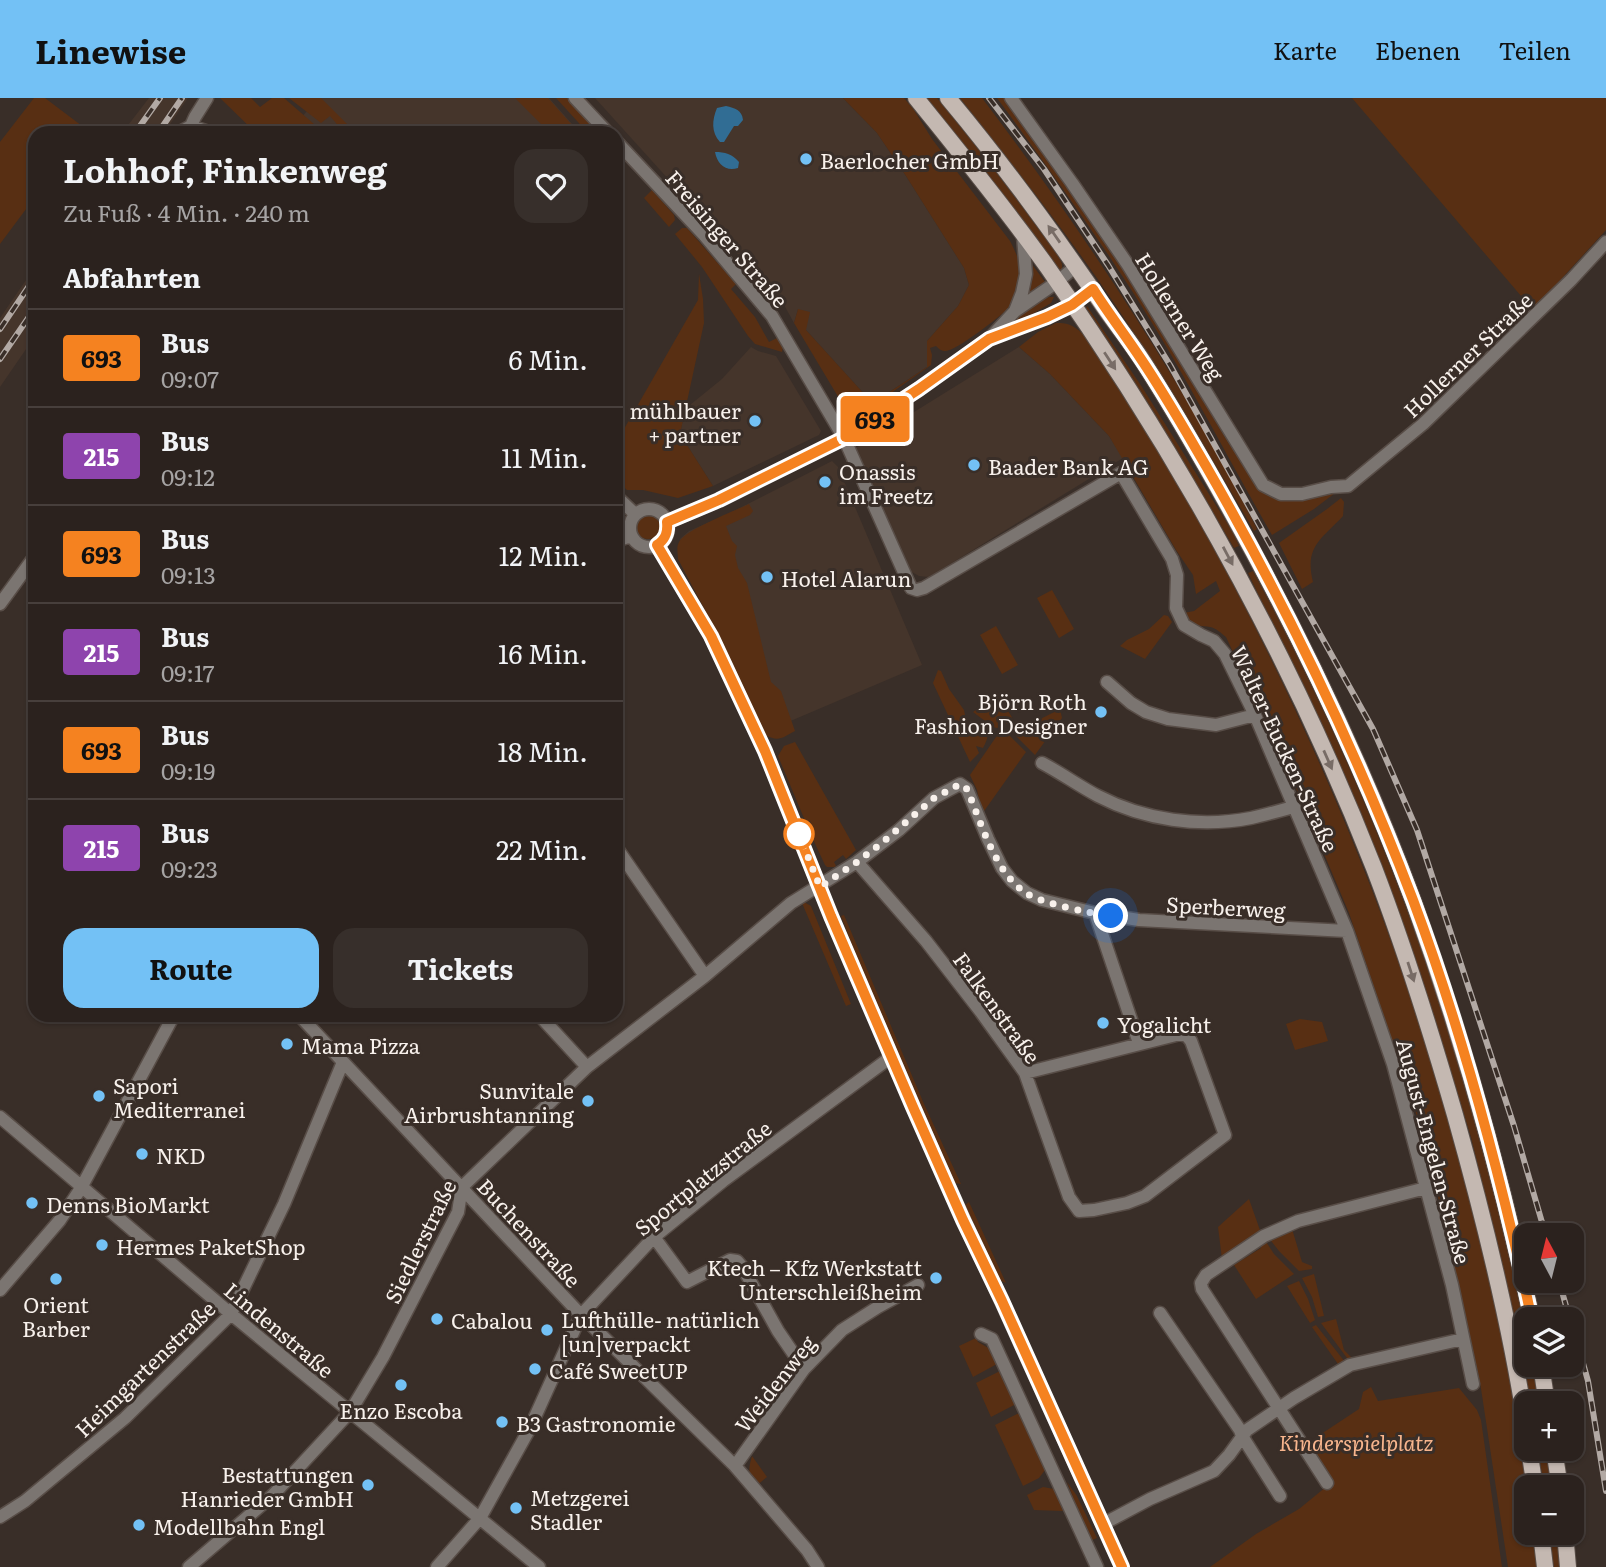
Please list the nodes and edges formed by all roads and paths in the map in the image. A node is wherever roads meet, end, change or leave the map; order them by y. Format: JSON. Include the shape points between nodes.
{"nodes":[{"id":1,"x":207,"y":98,"type":"edge"},
{"id":2,"x":575,"y":98,"type":"edge"},
{"id":3,"x":916,"y":98,"type":"edge"},
{"id":4,"x":948,"y":98,"type":"edge"},
{"id":5,"x":1011,"y":98,"type":"edge"},
{"id":6,"x":191,"y":126,"type":"edge"},
{"id":7,"x":601,"y":126,"type":"edge"},
{"id":8,"x":623,"y":148,"type":"edge"},
{"id":9,"x":1023,"y":236,"type":"junction"},
{"id":10,"x":1606,"y":242,"type":"edge"},
{"id":11,"x":1076,"y":266,"type":"junction"},
{"id":12,"x":1057,"y":282,"type":"junction"},
{"id":13,"x":1093,"y":289,"type":"junction"},
{"id":14,"x":1072,"y":305,"type":"junction"},
{"id":15,"x":1015,"y":312,"type":"junction"},
{"id":16,"x":989,"y":339,"type":"junction"},
{"id":17,"x":844,"y":438,"type":"junction"},
{"id":18,"x":1348,"y":486,"type":"joint"},
{"id":19,"x":623,"y":503,"type":"edge"},
{"id":20,"x":635,"y":514,"type":"junction"},
{"id":21,"x":667,"y":522,"type":"junction"},
{"id":22,"x":631,"y":536,"type":"junction"},
{"id":23,"x":623,"y":539,"type":"edge"},
{"id":24,"x":657,"y":545,"type":"junction"},
{"id":25,"x":28,"y":566,"type":"edge"},
{"id":26,"x":0,"y":604,"type":"edge"},
{"id":27,"x":1107,"y":682,"type":"dead end"},
{"id":28,"x":1255,"y":715,"type":"junction"},
{"id":29,"x":1042,"y":763,"type":"dead end"},
{"id":30,"x":960,"y":784,"type":"joint"},
{"id":31,"x":1293,"y":807,"type":"junction"},
{"id":32,"x":623,"y":857,"type":"edge"},
{"id":33,"x":857,"y":862,"type":"junction"},
{"id":34,"x":820,"y":887,"type":"junction"},
{"id":35,"x":1095,"y":914,"type":"junction"},
{"id":36,"x":1347,"y":931,"type":"junction"},
{"id":37,"x":705,"y":976,"type":"junction"},
{"id":38,"x":170,"y":1022,"type":"edge"},
{"id":39,"x":305,"y":1022,"type":"edge"},
{"id":40,"x":545,"y":1022,"type":"edge"},
{"id":41,"x":1139,"y":1043,"type":"junction"},
{"id":42,"x":891,"y":1057,"type":"junction"},
{"id":43,"x":342,"y":1062,"type":"junction"},
{"id":44,"x":587,"y":1067,"type":"junction"},
{"id":45,"x":1025,"y":1073,"type":"junction"},
{"id":46,"x":0,"y":1117,"type":"edge"},
{"id":47,"x":462,"y":1187,"type":"junction"},
{"id":48,"x":81,"y":1188,"type":"junction"},
{"id":49,"x":1426,"y":1188,"type":"junction"},
{"id":50,"x":654,"y":1237,"type":"junction"},
{"id":51,"x":918,"y":1285,"type":"dead end"},
{"id":52,"x":0,"y":1290,"type":"edge"},
{"id":53,"x":1529,"y":1307,"type":"edge"},
{"id":54,"x":1160,"y":1313,"type":"dead end"},
{"id":55,"x":231,"y":1314,"type":"junction"},
{"id":56,"x":581,"y":1315,"type":"junction"},
{"id":57,"x":981,"y":1334,"type":"dead end"},
{"id":58,"x":1464,"y":1339,"type":"junction"},
{"id":59,"x":804,"y":1369,"type":"junction"},
{"id":60,"x":1473,"y":1384,"type":"dead end"},
{"id":61,"x":1519,"y":1391,"type":"edge"},
{"id":62,"x":1280,"y":1409,"type":"junction"},
{"id":63,"x":350,"y":1412,"type":"junction"},
{"id":64,"x":1242,"y":1436,"type":"junction"},
{"id":65,"x":735,"y":1465,"type":"junction"},
{"id":66,"x":1328,"y":1483,"type":"dead end"},
{"id":67,"x":1280,"y":1496,"type":"dead end"},
{"id":68,"x":0,"y":1517,"type":"edge"},
{"id":69,"x":480,"y":1518,"type":"junction"},
{"id":70,"x":1103,"y":1524,"type":"junction"},
{"id":71,"x":1542,"y":1545,"type":"edge"},
{"id":72,"x":1566,"y":1545,"type":"edge"},
{"id":73,"x":188,"y":1567,"type":"edge"},
{"id":74,"x":437,"y":1567,"type":"edge"},
{"id":75,"x":539,"y":1567,"type":"edge"},
{"id":76,"x":818,"y":1567,"type":"edge"},
{"id":77,"x":1097,"y":1567,"type":"edge"},
{"id":78,"x":1122,"y":1567,"type":"edge"},
{"id":79,"x":1545,"y":1567,"type":"edge"},
{"id":80,"x":1568,"y":1567,"type":"edge"}],
"edges":[{"from":1,"to":6,"type":"street"},
{"from":2,"to":7,"type":"street"},
{"from":3,"to":9,"type":"main road"},
{"from":11,"to":4,"type":"main road","one_way":true},
{"from":5,"to":18,"type":"street","name":"Hollerner Weg","via":[[1128,265],[1263,485],[1281,494]]},
{"from":8,"to":17,"type":"street","name":"Freisinger Straße","via":[[772,316]]},
{"from":9,"to":12,"type":"main road"},
{"from":9,"to":15,"type":"street","via":[[1026,274]]},
{"from":10,"to":18,"type":"street","name":"Hollerner Straße","via":[[1423,424]]},
{"from":11,"to":12,"type":"street"},
{"from":11,"to":13,"type":"main road"},
{"from":12,"to":14,"type":"main road"},
{"from":12,"to":15,"type":"street"},
{"from":13,"to":14,"type":"street"},
{"from":13,"to":53,"type":"main road","via":[[1142,360],[1234,516],[1317,676],[1373,799],[1460,1041],[1494,1156]]},
{"from":14,"to":16,"type":"street"},
{"from":14,"to":61,"type":"main road","one_way":true,"via":[[1223,545],[1303,704],[1373,866],[1437,1052],[1469,1163],[1496,1269]]},
{"from":15,"to":16,"type":"street"},
{"from":16,"to":17,"type":"street"},
{"from":17,"to":21,"type":"street"},
{"from":17,"to":28,"type":"street","name":"Walter-Eucken-Straße","via":[[911,588],[917,590],[1121,472],[1172,559],[1177,575],[1176,608],[1184,625],[1214,641],[1225,654]]},
{"from":19,"to":20,"type":"street"},
{"from":20,"to":21,"type":"street","via":[[653,509]]},
{"from":20,"to":22,"type":"street","via":[[629,524]]},
{"from":21,"to":24,"type":"street","via":[[667,533]]},
{"from":22,"to":23,"type":"street"},
{"from":22,"to":24,"type":"street","via":[[639,545]]},
{"from":24,"to":34,"type":"street","via":[[711,636],[765,751]]},
{"from":25,"to":26,"type":"street"},
{"from":27,"to":28,"type":"street","via":[[1130,703],[1168,719],[1216,725]]},
{"from":28,"to":31,"type":"street","name":"Walter-Eucken-Straße"},
{"from":29,"to":31,"type":"street","via":[[1099,797],[1143,814],[1177,820],[1235,820]]},
{"from":30,"to":33,"type":"street","name":"Siedlerstraße","via":[[934,798]]},
{"from":30,"to":35,"type":"street","name":"Sperberweg","via":[[967,789],[1012,881],[1042,900]]},
{"from":31,"to":36,"type":"street","name":"Walter-Eucken-Straße"},
{"from":32,"to":37,"type":"street"},
{"from":33,"to":34,"type":"street","name":"Siedlerstraße"},
{"from":33,"to":45,"type":"street","name":"Falkenstraße","via":[[926,941]]},
{"from":34,"to":37,"type":"street","name":"Siedlerstraße","via":[[791,903]]},
{"from":34,"to":42,"type":"street"},
{"from":35,"to":36,"type":"street","name":"Sperberweg"},
{"from":35,"to":41,"type":"street"},
{"from":36,"to":49,"type":"street","name":"August-Engelen-Straße","via":[[1392,1060]]},
{"from":37,"to":44,"type":"street","name":"Siedlerstraße"},
{"from":38,"to":48,"type":"street"},
{"from":39,"to":43,"type":"street","name":"Buchenstraße"},
{"from":40,"to":44,"type":"street"},
{"from":41,"to":45,"type":"street"},
{"from":41,"to":45,"type":"street","name":"Falkenstraße","via":[[1187,1036],[1225,1135],[1144,1196],[1127,1203],[1089,1211],[1076,1209]]},
{"from":42,"to":50,"type":"street","name":"Sportplatzstraße"},
{"from":42,"to":70,"type":"street"},
{"from":43,"to":47,"type":"street","name":"Buchenstraße"},
{"from":43,"to":55,"type":"street","name":"Heimgartenstraße","via":[[284,1204]]},
{"from":44,"to":47,"type":"street","name":"Siedlerstraße"},
{"from":46,"to":48,"type":"street","name":"Lindenstraße"},
{"from":47,"to":56,"type":"street","name":"Buchenstraße"},
{"from":47,"to":63,"type":"street","name":"Siedlerstraße","via":[[458,1212]]},
{"from":48,"to":52,"type":"street"},
{"from":48,"to":55,"type":"street","name":"Lindenstraße"},
{"from":49,"to":58,"type":"street","name":"August-Engelen-Straße"},
{"from":49,"to":62,"type":"street","via":[[1298,1222],[1264,1236],[1203,1277],[1202,1289]]},
{"from":50,"to":56,"type":"street","name":"Sportplatzstraße"},
{"from":50,"to":59,"type":"street","via":[[687,1282],[730,1260],[737,1261]]},
{"from":51,"to":59,"type":"street","name":"Weidenweg","via":[[842,1330]]},
{"from":54,"to":64,"type":"street"},
{"from":55,"to":63,"type":"street","name":"Lindenstraße"},
{"from":55,"to":68,"type":"street","name":"Heimgartenstraße","via":[[125,1418]]},
{"from":56,"to":65,"type":"street","name":"Buchenstraße"},
{"from":56,"to":69,"type":"street","name":"Sportplatzstraße","via":[[530,1428]]},
{"from":57,"to":77,"type":"street","via":[[992,1339]]},
{"from":58,"to":60,"type":"street","name":"August-Engelen-Straße"},
{"from":58,"to":62,"type":"street","via":[[1350,1365]]},
{"from":59,"to":65,"type":"street","name":"Weidenweg"},
{"from":62,"to":64,"type":"street"},
{"from":62,"to":66,"type":"street"},
{"from":63,"to":69,"type":"street","name":"Lindenstraße"},
{"from":63,"to":73,"type":"street","name":"Siedlerstraße","via":[[273,1495]]},
{"from":64,"to":67,"type":"street"},
{"from":64,"to":70,"type":"street","via":[[1214,1471]]},
{"from":65,"to":76,"type":"street","name":"Buchenstraße"},
{"from":69,"to":74,"type":"street","name":"Sportplatzstraße"},
{"from":69,"to":75,"type":"street","name":"Lindenstraße"},
{"from":70,"to":78,"type":"street"},
{"from":71,"to":79,"type":"main road"},
{"from":72,"to":80,"type":"main road"}]}
